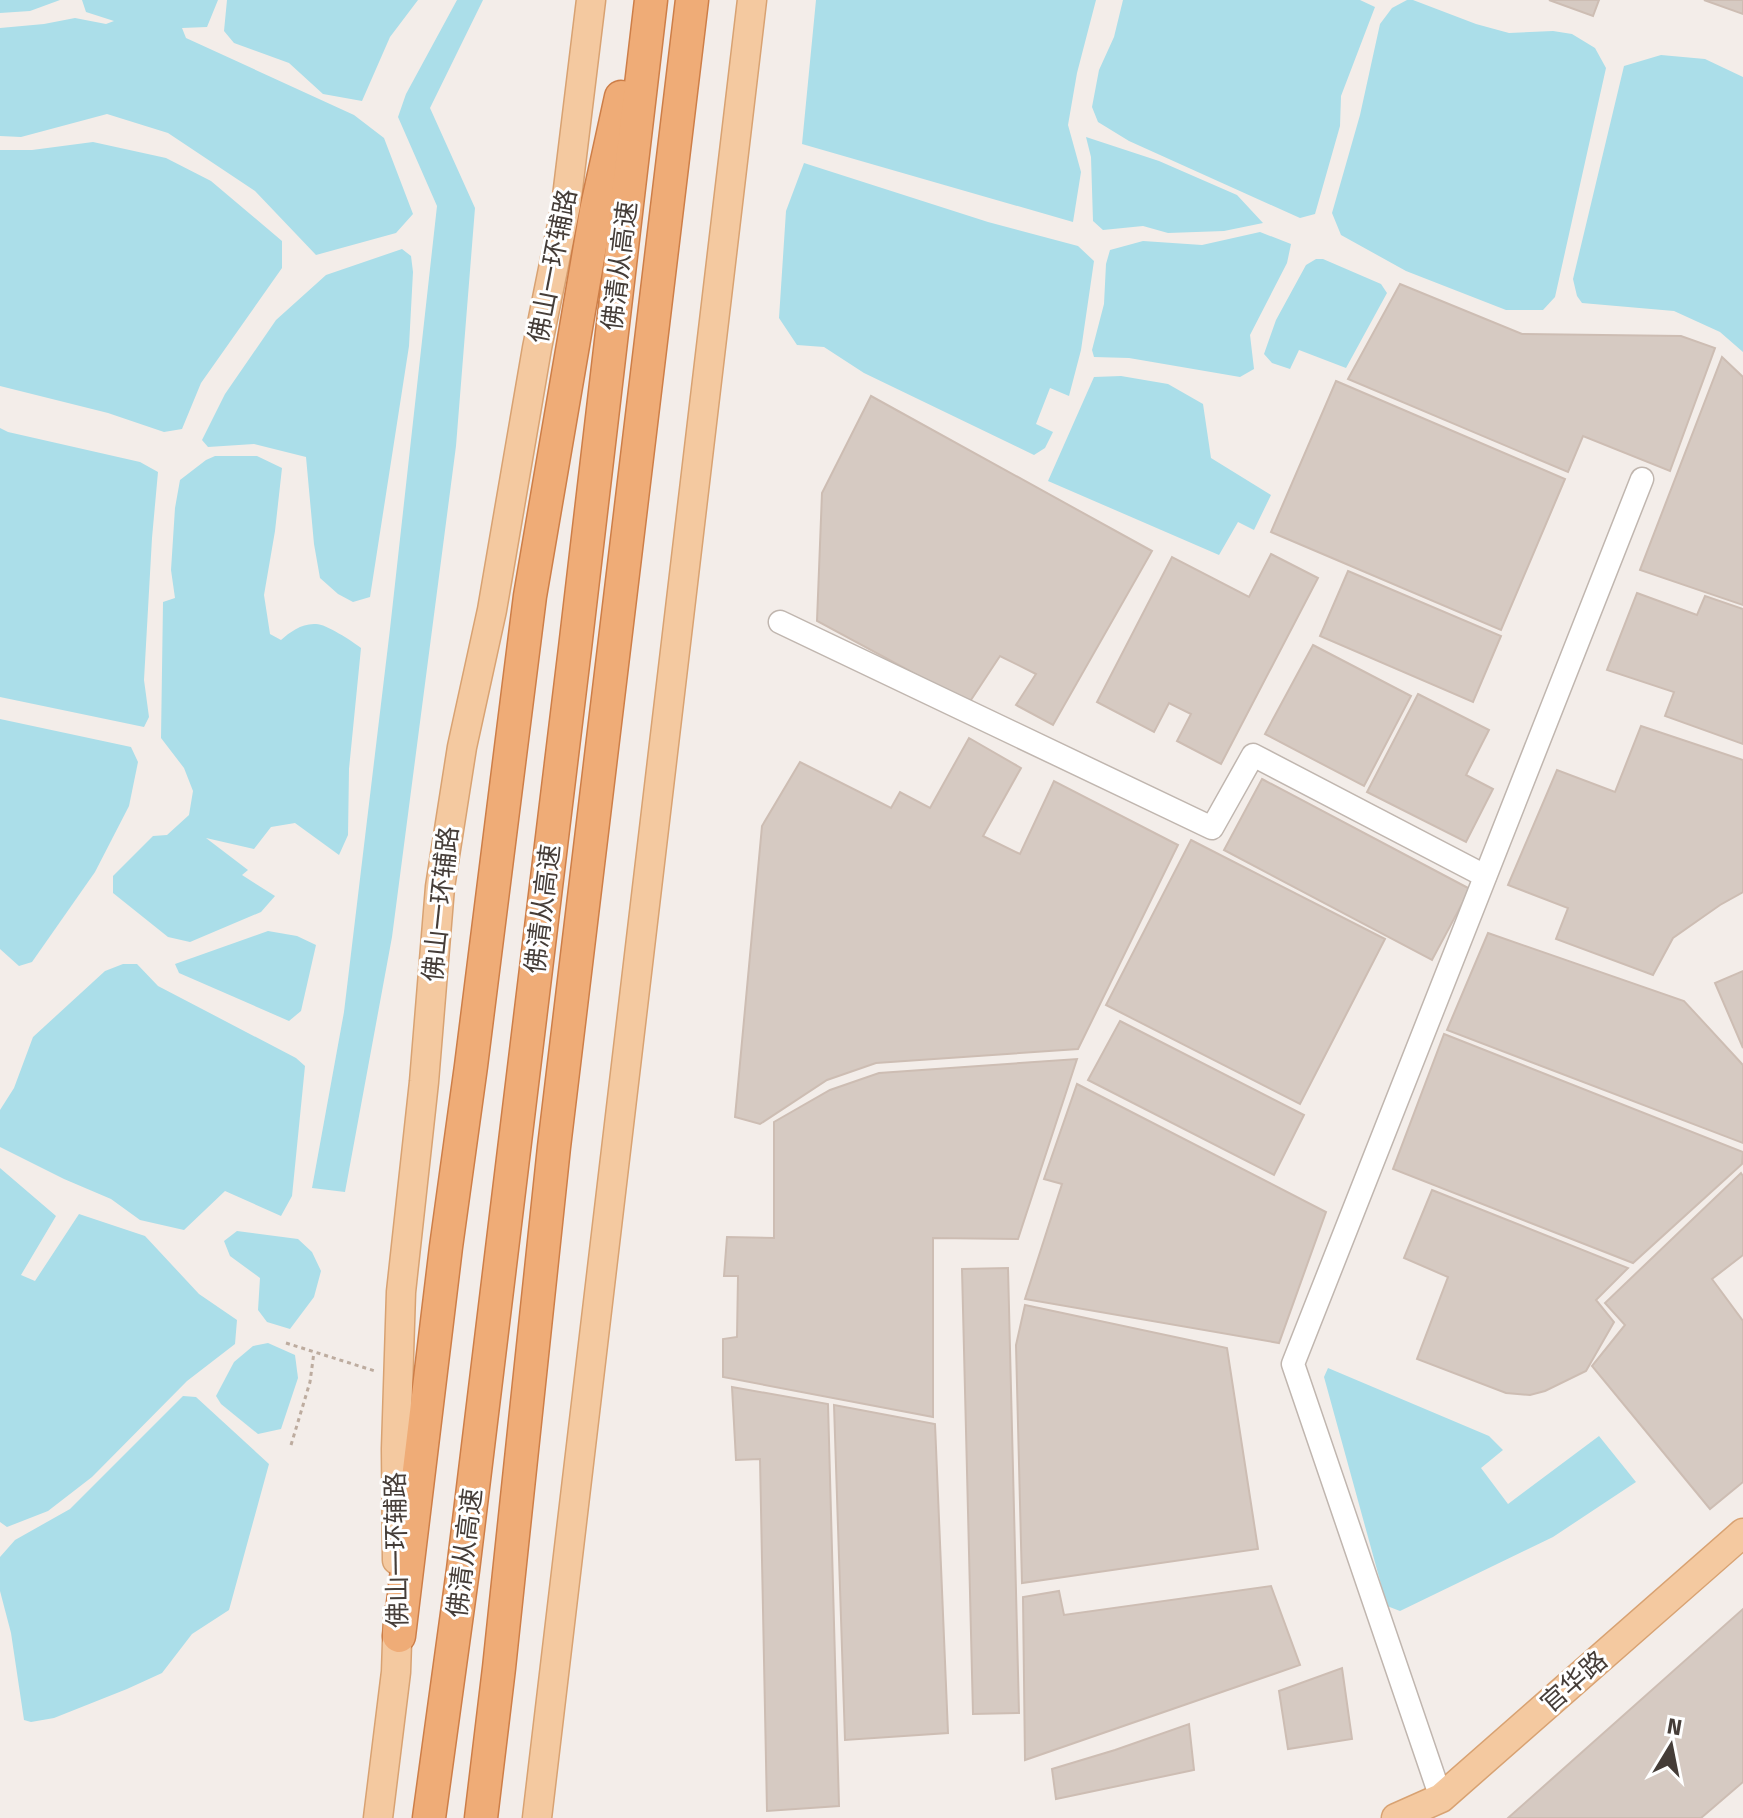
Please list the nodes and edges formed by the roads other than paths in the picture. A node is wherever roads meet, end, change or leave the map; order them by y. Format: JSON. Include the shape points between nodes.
{"nodes":[{"id":1,"x":591,"y":0,"type":"edge"},
{"id":2,"x":643,"y":0,"type":"edge"},
{"id":3,"x":651,"y":0,"type":"edge"},
{"id":4,"x":692,"y":0,"type":"edge"},
{"id":5,"x":752,"y":9,"type":"edge"},
{"id":6,"x":1642,"y":479,"type":"dead end"},
{"id":7,"x":780,"y":622,"type":"dead end"},
{"id":8,"x":1485,"y":876,"type":"junction"},
{"id":9,"x":1743,"y":1533,"type":"edge"},
{"id":10,"x":399,"y":1636,"type":"junction"},
{"id":11,"x":1441,"y":1798,"type":"junction"},
{"id":12,"x":378,"y":1818,"type":"edge"},
{"id":13,"x":429,"y":1818,"type":"edge"},
{"id":14,"x":481,"y":1818,"type":"edge"},
{"id":15,"x":537,"y":1818,"type":"edge"},
{"id":16,"x":1396,"y":1818,"type":"edge"}],
"edges":[{"from":1,"to":10,"type":"main road","name":"佛山一环辅路","via":[[566,205],[440,887],[401,1292],[396,1449]]},
{"from":2,"to":10,"type":"highway","via":[[596,211],[530,596]]},
{"from":3,"to":13,"type":"highway","name":"佛清从高速"},
{"from":4,"to":14,"type":"highway","name":"佛清从高速","via":[[559,1103]]},
{"from":5,"to":15,"type":"main road"},
{"from":6,"to":8,"type":"lane"},
{"from":7,"to":8,"type":"lane","via":[[1212,828],[1253,755]]},
{"from":8,"to":11,"type":"lane","via":[[1293,1364]]},
{"from":9,"to":11,"type":"main road","name":"官华路"},
{"from":10,"to":12,"type":"main road","name":"佛山一环辅路"},
{"from":11,"to":16,"type":"main road","name":"官华路"}]}
